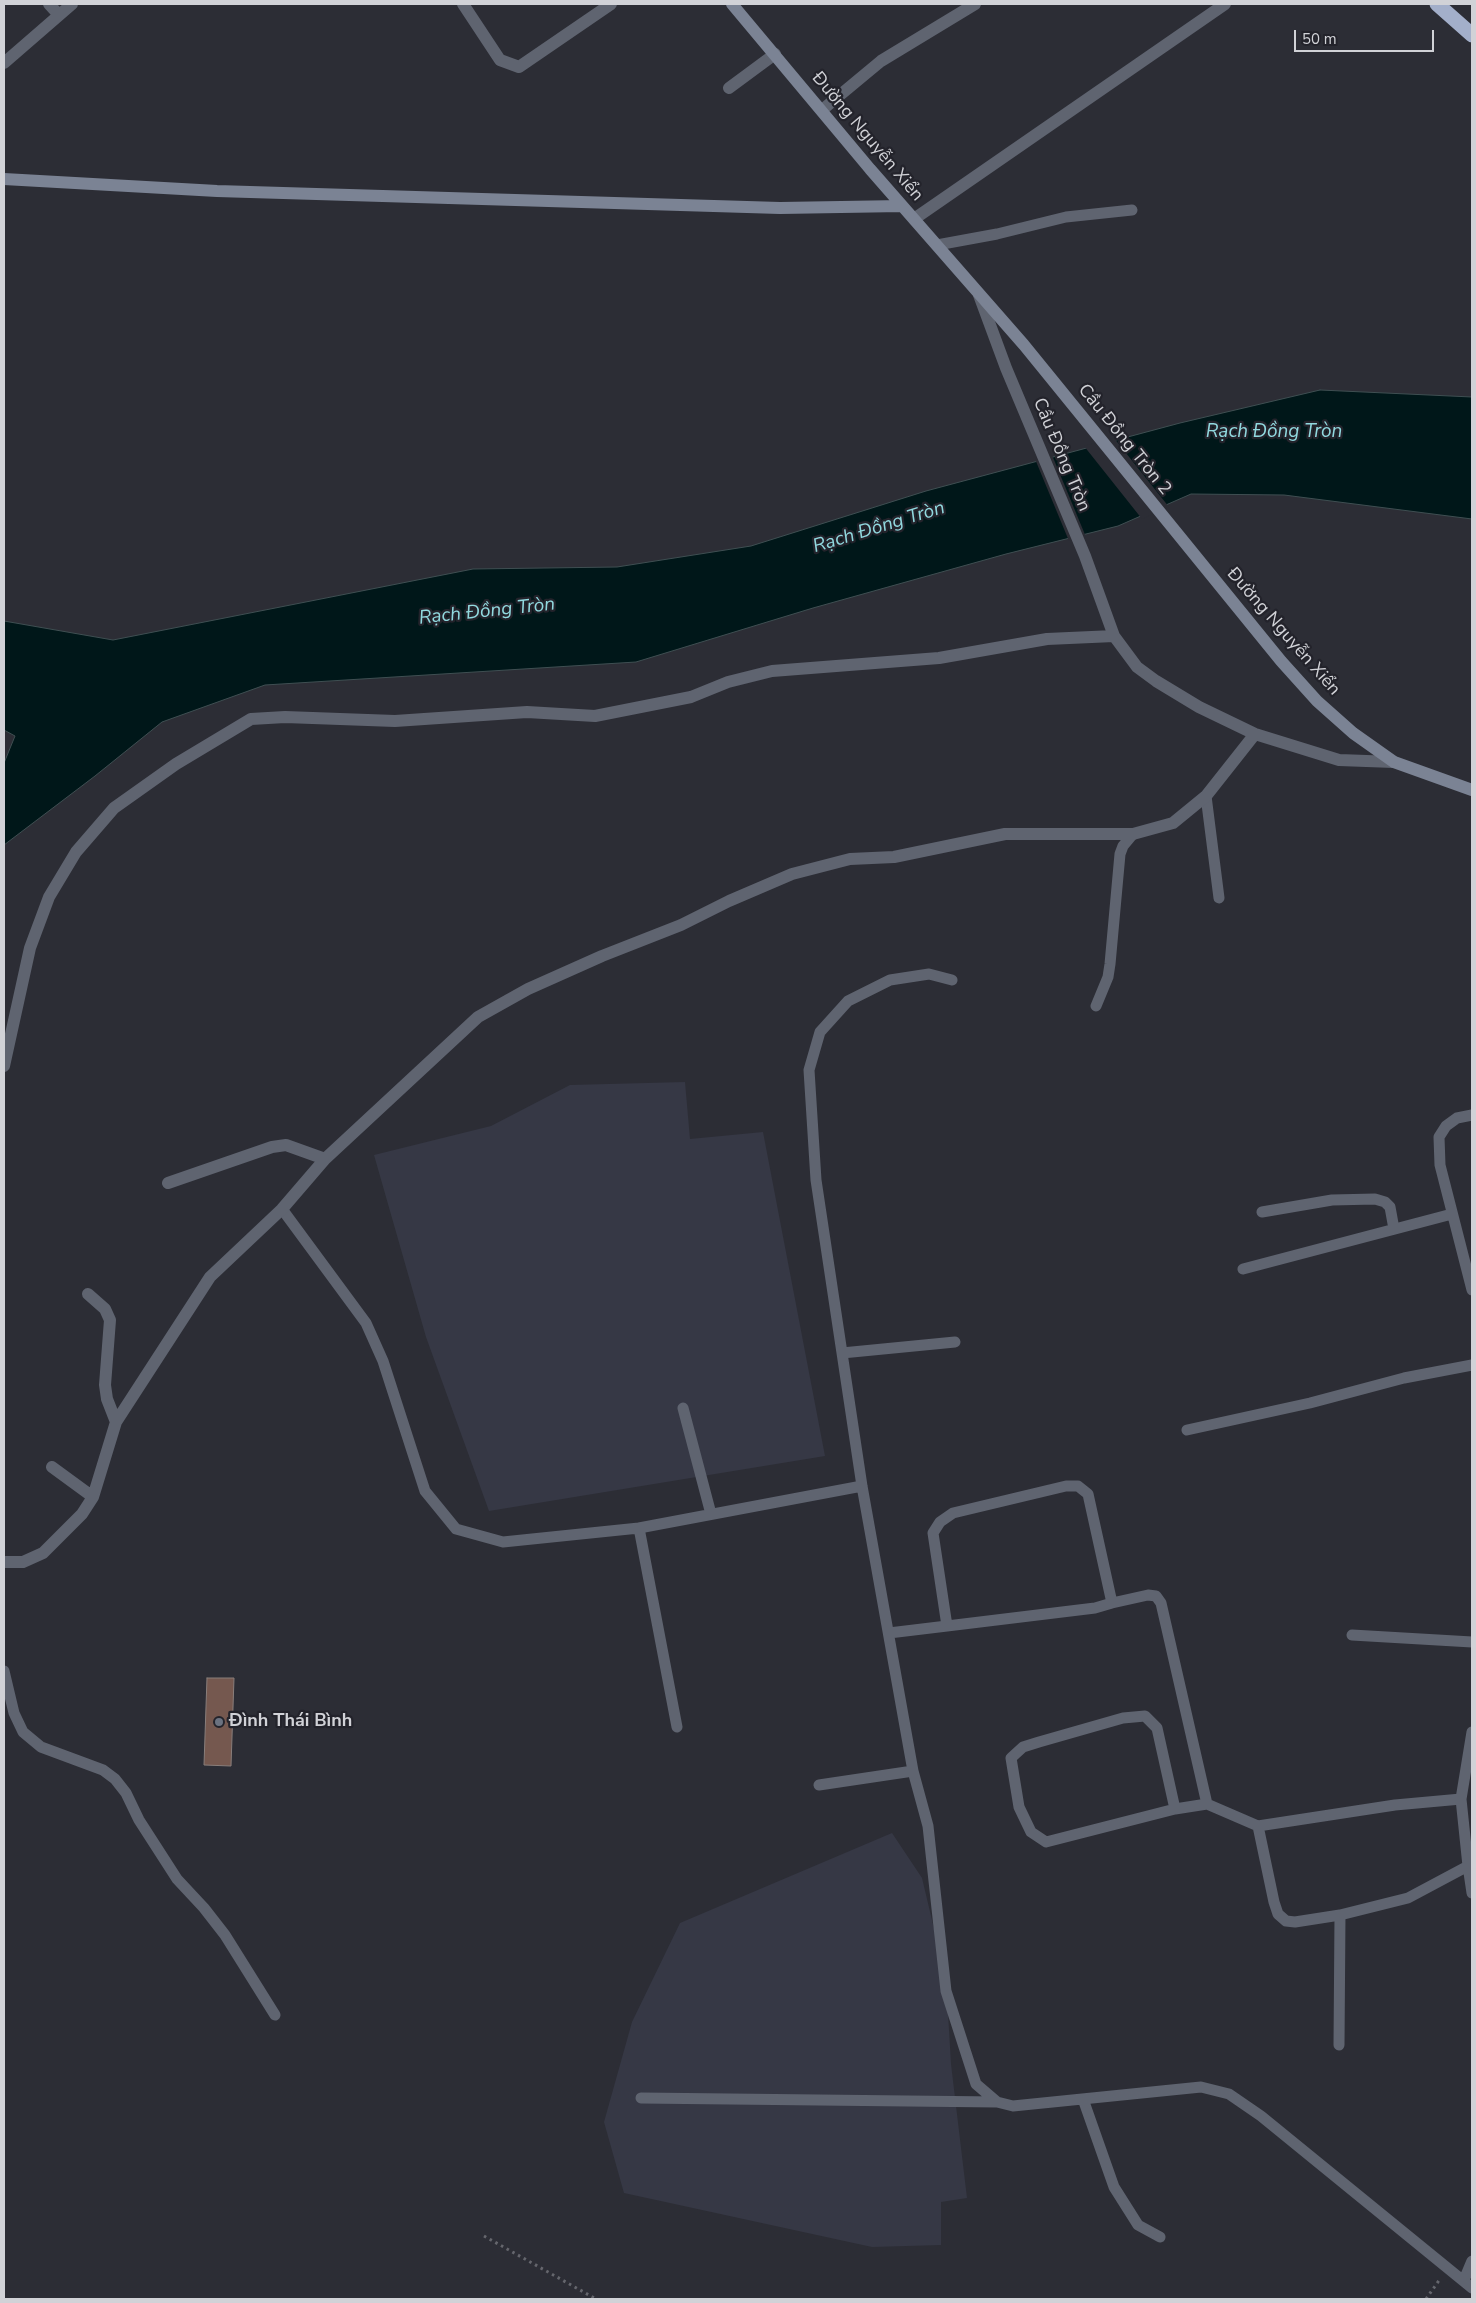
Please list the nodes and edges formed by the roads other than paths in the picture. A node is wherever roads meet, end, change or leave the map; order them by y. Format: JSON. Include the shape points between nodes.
{"nodes":[{"id":1,"x":49,"y":4,"type":"edge"},
{"id":2,"x":72,"y":4,"type":"edge"},
{"id":3,"x":463,"y":4,"type":"edge"},
{"id":4,"x":611,"y":4,"type":"edge"},
{"id":5,"x":732,"y":4,"type":"edge"},
{"id":6,"x":975,"y":4,"type":"edge"},
{"id":7,"x":1225,"y":4,"type":"edge"},
{"id":8,"x":1437,"y":4,"type":"edge"},
{"id":9,"x":59,"y":15,"type":"junction"},
{"id":10,"x":1472,"y":35,"type":"edge"},
{"id":11,"x":775,"y":54,"type":"junction"},
{"id":12,"x":4,"y":63,"type":"edge"},
{"id":13,"x":729,"y":88,"type":"dead end"},
{"id":14,"x":822,"y":110,"type":"junction"},
{"id":15,"x":4,"y":179,"type":"edge"},
{"id":16,"x":902,"y":206,"type":"junction"},
{"id":17,"x":1132,"y":210,"type":"dead end"},
{"id":18,"x":914,"y":219,"type":"junction"},
{"id":19,"x":937,"y":245,"type":"junction"},
{"id":20,"x":977,"y":290,"type":"junction"},
{"id":21,"x":1024,"y":345,"type":"joint"},
{"id":22,"x":1006,"y":368,"type":"joint"},
{"id":23,"x":1085,"y":556,"type":"joint"},
{"id":24,"x":1198,"y":558,"type":"joint"},
{"id":25,"x":1114,"y":636,"type":"junction"},
{"id":26,"x":1255,"y":734,"type":"junction"},
{"id":27,"x":1394,"y":762,"type":"junction"},
{"id":28,"x":1472,"y":790,"type":"edge"},
{"id":29,"x":1206,"y":796,"type":"junction"},
{"id":30,"x":1133,"y":834,"type":"junction"},
{"id":31,"x":1219,"y":898,"type":"dead end"},
{"id":32,"x":952,"y":980,"type":"dead end"},
{"id":33,"x":1096,"y":1006,"type":"dead end"},
{"id":34,"x":4,"y":1066,"type":"edge"},
{"id":35,"x":1472,"y":1114,"type":"edge"},
{"id":36,"x":325,"y":1159,"type":"junction"},
{"id":37,"x":168,"y":1183,"type":"dead end"},
{"id":38,"x":282,"y":1209,"type":"junction"},
{"id":39,"x":1262,"y":1212,"type":"dead end"},
{"id":40,"x":1452,"y":1214,"type":"junction"},
{"id":41,"x":1394,"y":1229,"type":"junction"},
{"id":42,"x":1243,"y":1269,"type":"dead end"},
{"id":43,"x":1472,"y":1290,"type":"edge"},
{"id":44,"x":88,"y":1294,"type":"dead end"},
{"id":45,"x":955,"y":1342,"type":"dead end"},
{"id":46,"x":842,"y":1353,"type":"junction"},
{"id":47,"x":1472,"y":1366,"type":"edge"},
{"id":48,"x":683,"y":1408,"type":"dead end"},
{"id":49,"x":116,"y":1422,"type":"junction"},
{"id":50,"x":1187,"y":1430,"type":"dead end"},
{"id":51,"x":52,"y":1467,"type":"dead end"},
{"id":52,"x":862,"y":1486,"type":"junction"},
{"id":53,"x":93,"y":1496,"type":"junction"},
{"id":54,"x":711,"y":1514,"type":"junction"},
{"id":55,"x":639,"y":1528,"type":"junction"},
{"id":56,"x":4,"y":1562,"type":"edge"},
{"id":57,"x":1112,"y":1603,"type":"junction"},
{"id":58,"x":947,"y":1626,"type":"junction"},
{"id":59,"x":889,"y":1633,"type":"junction"},
{"id":60,"x":1352,"y":1635,"type":"dead end"},
{"id":61,"x":1472,"y":1642,"type":"edge"},
{"id":62,"x":4,"y":1671,"type":"edge"},
{"id":63,"x":676,"y":1727,"type":"dead end"},
{"id":64,"x":1472,"y":1732,"type":"edge"},
{"id":65,"x":913,"y":1771,"type":"junction"},
{"id":66,"x":819,"y":1785,"type":"dead end"},
{"id":67,"x":1461,"y":1799,"type":"junction"},
{"id":68,"x":1207,"y":1804,"type":"junction"},
{"id":69,"x":1176,"y":1809,"type":"junction"},
{"id":70,"x":1258,"y":1826,"type":"junction"},
{"id":71,"x":1468,"y":1866,"type":"junction"},
{"id":72,"x":1472,"y":1893,"type":"edge"},
{"id":73,"x":1340,"y":1915,"type":"junction"},
{"id":74,"x":275,"y":2015,"type":"dead end"},
{"id":75,"x":1338,"y":2045,"type":"dead end"},
{"id":76,"x":641,"y":2098,"type":"dead end"},
{"id":77,"x":1083,"y":2099,"type":"junction"},
{"id":78,"x":997,"y":2102,"type":"junction"},
{"id":79,"x":1160,"y":2237,"type":"dead end"},
{"id":80,"x":1472,"y":2261,"type":"edge"},
{"id":81,"x":1468,"y":2284,"type":"edge"}],
"edges":[{"from":1,"to":9,"type":"street"},
{"from":2,"to":9,"type":"street"},
{"from":3,"to":4,"type":"street","via":[[500,60],[519,68]]},
{"from":5,"to":11,"type":"main road","name":"Đường Nguyễn Xiển"},
{"from":6,"to":14,"type":"street","via":[[881,62]]},
{"from":7,"to":18,"type":"street"},
{"from":8,"to":10,"type":"highway"},
{"from":9,"to":12,"type":"street"},
{"from":11,"to":13,"type":"street"},
{"from":11,"to":14,"type":"main road","name":"Đường Nguyễn Xiển"},
{"from":14,"to":16,"type":"main road","name":"Đường Nguyễn Xiển"},
{"from":15,"to":16,"type":"main road","via":[[188,190],[780,208]]},
{"from":16,"to":18,"type":"main road","name":"Đường Nguyễn Xiển"},
{"from":17,"to":19,"type":"lane","via":[[1066,216]]},
{"from":18,"to":19,"type":"main road","name":"Đường Nguyễn Xiển"},
{"from":19,"to":20,"type":"main road","name":"Đường Nguyễn Xiển"},
{"from":20,"to":21,"type":"main road","name":"Đường Nguyễn Xiển"},
{"from":20,"to":22,"type":"street","name":"Đường Nguyễn Xiển"},
{"from":21,"to":24,"type":"main road","name":"Cầu Đồng Tròn 2"},
{"from":22,"to":23,"type":"street","name":"Cầu Đồng Tròn"},
{"from":23,"to":25,"type":"street","name":"Đường Nguyễn Xiển"},
{"from":24,"to":27,"type":"main road","name":"Đường Nguyễn Xiển","via":[[1317,701],[1353,733]]},
{"from":25,"to":26,"type":"street","name":"Đường Nguyễn Xiển","via":[[1137,667],[1156,681],[1199,707]]},
{"from":25,"to":34,"type":"street","via":[[1047,639],[939,658],[772,672],[728,682],[691,697],[594,716],[526,712],[395,721],[251,719],[176,764],[114,808],[76,852],[49,897],[30,948]]},
{"from":26,"to":27,"type":"street","name":"Đường Nguyễn Xiển","via":[[1339,760]]},
{"from":26,"to":29,"type":"street"},
{"from":27,"to":28,"type":"main road","name":"Đường Nguyễn Xiển"},
{"from":29,"to":30,"type":"street","via":[[1173,823]]},
{"from":29,"to":31,"type":"lane"},
{"from":30,"to":33,"type":"lane","via":[[1120,854],[1108,977]]},
{"from":30,"to":36,"type":"street","via":[[1005,834],[894,857],[850,859],[792,874],[528,989],[478,1017]]},
{"from":32,"to":46,"type":"lane","via":[[929,974],[890,980],[848,1001],[820,1032],[809,1070],[816,1180]]},
{"from":35,"to":40,"type":"lane","via":[[1457,1118],[1439,1137],[1440,1165]]},
{"from":36,"to":37,"type":"street","via":[[286,1145],[272,1147]]},
{"from":36,"to":38,"type":"street"},
{"from":38,"to":49,"type":"street","via":[[210,1277]]},
{"from":38,"to":55,"type":"lane","via":[[366,1323],[383,1361],[424,1491],[456,1529],[503,1542]]},
{"from":39,"to":41,"type":"lane","via":[[1332,1200],[1376,1199],[1390,1207]]},
{"from":40,"to":41,"type":"lane"},
{"from":40,"to":43,"type":"lane"},
{"from":41,"to":42,"type":"lane"},
{"from":44,"to":49,"type":"street","via":[[105,1309],[110,1320],[105,1385]]},
{"from":45,"to":46,"type":"lane"},
{"from":46,"to":52,"type":"lane"},
{"from":47,"to":50,"type":"lane","via":[[1404,1378]]},
{"from":48,"to":54,"type":"lane"},
{"from":49,"to":53,"type":"street"},
{"from":51,"to":53,"type":"street"},
{"from":52,"to":54,"type":"lane"},
{"from":52,"to":59,"type":"lane"},
{"from":53,"to":56,"type":"street","via":[[82,1514],[43,1553],[23,1562]]},
{"from":54,"to":55,"type":"lane"},
{"from":55,"to":63,"type":"lane"},
{"from":57,"to":58,"type":"lane","via":[[1095,1608]]},
{"from":57,"to":58,"type":"lane","via":[[1088,1494],[1078,1486],[1066,1486],[953,1513],[940,1522],[933,1533]]},
{"from":57,"to":68,"type":"lane","via":[[1148,1595],[1156,1596],[1161,1603]]},
{"from":58,"to":59,"type":"lane"},
{"from":59,"to":65,"type":"lane"},
{"from":60,"to":61,"type":"lane"},
{"from":62,"to":74,"type":"lane","via":[[14,1713],[23,1732],[41,1747],[115,1778],[177,1879],[225,1935]]},
{"from":64,"to":67,"type":"lane"},
{"from":65,"to":66,"type":"lane"},
{"from":65,"to":78,"type":"lane","via":[[928,1826],[946,1991],[976,2084]]},
{"from":67,"to":70,"type":"lane","via":[[1395,1805]]},
{"from":67,"to":71,"type":"lane"},
{"from":68,"to":69,"type":"lane"},
{"from":68,"to":70,"type":"lane"},
{"from":69,"to":69,"type":"lane","via":[[1046,1842],[1031,1832],[1019,1807],[1012,1758],[1023,1748],[1039,1742],[1123,1718],[1145,1716],[1157,1728]]},
{"from":70,"to":73,"type":"lane","via":[[1278,1914],[1286,1921],[1295,1922]]},
{"from":71,"to":72,"type":"lane"},
{"from":71,"to":73,"type":"lane","via":[[1408,1898]]},
{"from":73,"to":75,"type":"lane"},
{"from":76,"to":78,"type":"lane"},
{"from":77,"to":78,"type":"lane","via":[[1013,2106]]},
{"from":77,"to":79,"type":"lane","via":[[1114,2187],[1138,2225]]},
{"from":77,"to":81,"type":"lane","via":[[1201,2087],[1229,2094],[1261,2116]]},
{"from":80,"to":81,"type":"lane"}]}
